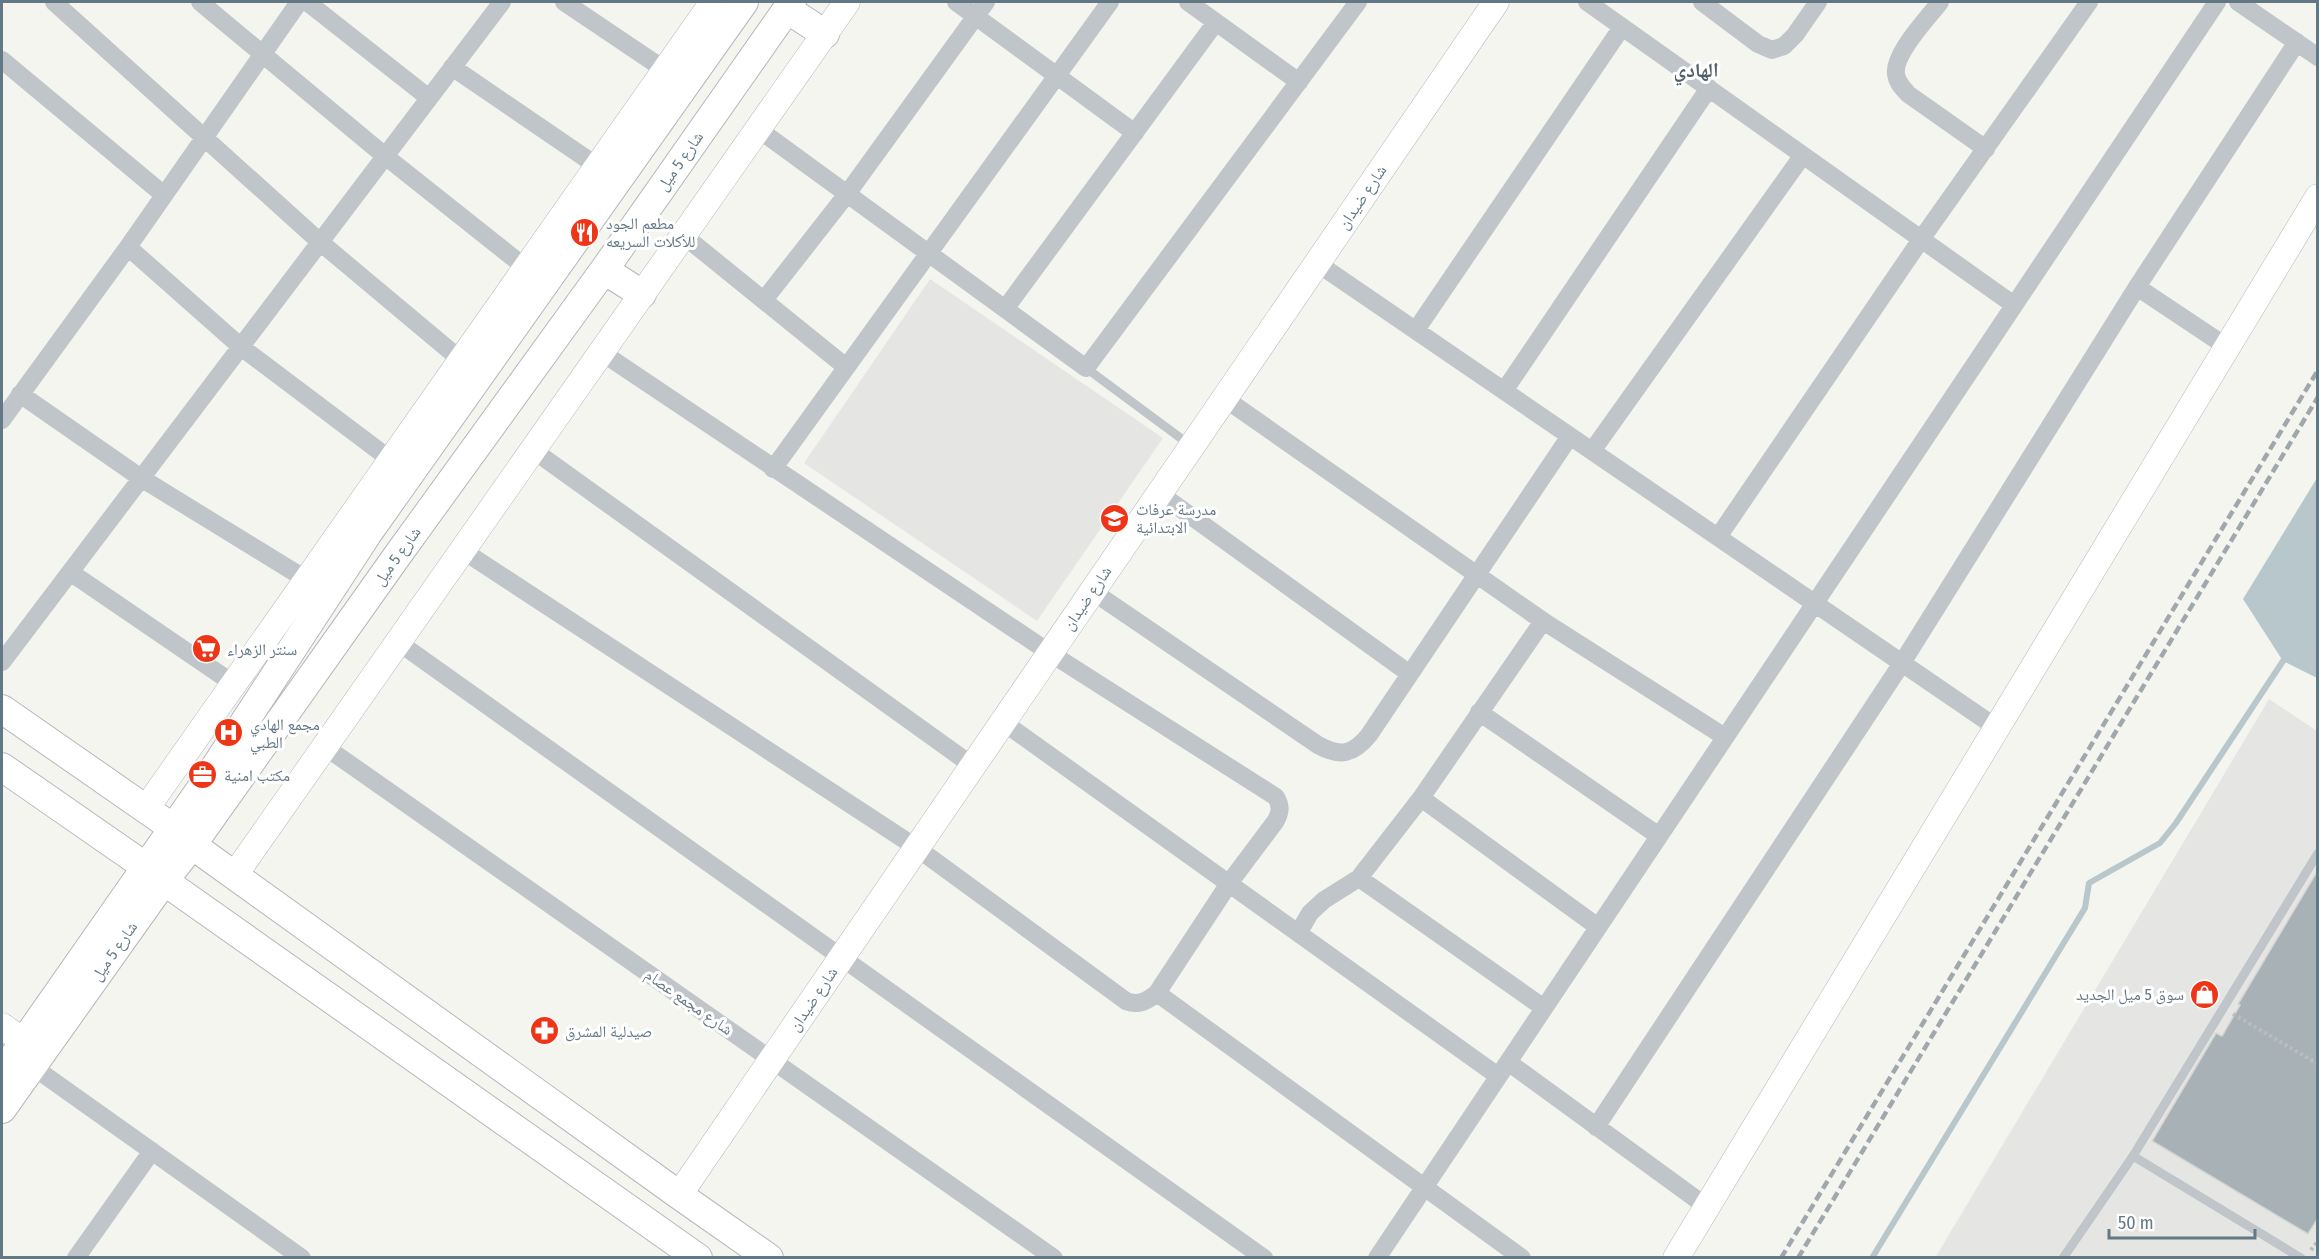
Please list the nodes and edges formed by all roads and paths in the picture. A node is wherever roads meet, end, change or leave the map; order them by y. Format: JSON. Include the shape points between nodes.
{"nodes":[{"id":1,"x":54,"y":2,"type":"edge"},
{"id":2,"x":200,"y":2,"type":"edge"},
{"id":3,"x":299,"y":2,"type":"edge"},
{"id":4,"x":307,"y":2,"type":"edge"},
{"id":5,"x":564,"y":2,"type":"edge"},
{"id":6,"x":713,"y":2,"type":"edge"},
{"id":7,"x":744,"y":2,"type":"edge"},
{"id":8,"x":847,"y":2,"type":"edge"},
{"id":9,"x":956,"y":2,"type":"edge"},
{"id":10,"x":1110,"y":2,"type":"edge"},
{"id":11,"x":1188,"y":2,"type":"edge"},
{"id":12,"x":1496,"y":2,"type":"edge"},
{"id":13,"x":1587,"y":2,"type":"edge"},
{"id":14,"x":1702,"y":2,"type":"edge"},
{"id":15,"x":1818,"y":2,"type":"edge"},
{"id":16,"x":1940,"y":2,"type":"edge"},
{"id":17,"x":2089,"y":2,"type":"edge"},
{"id":18,"x":2217,"y":2,"type":"edge"},
{"id":19,"x":2238,"y":2,"type":"edge"},
{"id":20,"x":1351,"y":4,"type":"edge"},
{"id":21,"x":492,"y":5,"type":"edge"},
{"id":22,"x":789,"y":5,"type":"edge"},
{"id":23,"x":981,"y":9,"type":"edge"},
{"id":24,"x":1216,"y":22,"type":"junction"},
{"id":25,"x":1622,"y":27,"type":"junction"},
{"id":26,"x":825,"y":34,"type":"junction"},
{"id":27,"x":2296,"y":42,"type":"junction"},
{"id":28,"x":263,"y":53,"type":"junction"},
{"id":29,"x":2318,"y":57,"type":"edge"},
{"id":30,"x":2,"y":60,"type":"edge"},
{"id":31,"x":452,"y":67,"type":"junction"},
{"id":32,"x":665,"y":70,"type":"junction"},
{"id":33,"x":1057,"y":76,"type":"junction"},
{"id":34,"x":1299,"y":81,"type":"junction"},
{"id":35,"x":1709,"y":88,"type":"junction"},
{"id":36,"x":429,"y":98,"type":"junction"},
{"id":37,"x":758,"y":129,"type":"junction"},
{"id":38,"x":1135,"y":133,"type":"junction"},
{"id":39,"x":204,"y":137,"type":"junction"},
{"id":40,"x":1986,"y":149,"type":"junction"},
{"id":41,"x":1803,"y":155,"type":"junction"},
{"id":42,"x":385,"y":156,"type":"junction"},
{"id":43,"x":597,"y":166,"type":"junction"},
{"id":44,"x":847,"y":194,"type":"junction"},
{"id":45,"x":164,"y":195,"type":"junction"},
{"id":46,"x":2318,"y":197,"type":"edge"},
{"id":47,"x":683,"y":235,"type":"junction"},
{"id":48,"x":1922,"y":238,"type":"junction"},
{"id":49,"x":320,"y":242,"type":"junction"},
{"id":50,"x":128,"y":247,"type":"junction"},
{"id":51,"x":928,"y":253,"type":"junction"},
{"id":52,"x":539,"y":263,"type":"junction"},
{"id":53,"x":1317,"y":263,"type":"junction"},
{"id":54,"x":604,"y":270,"type":"junction"},
{"id":55,"x":2137,"y":287,"type":"junction"},
{"id":56,"x":642,"y":294,"type":"junction"},
{"id":57,"x":764,"y":300,"type":"junction"},
{"id":58,"x":2014,"y":304,"type":"junction"},
{"id":59,"x":1005,"y":309,"type":"junction"},
{"id":60,"x":1416,"y":330,"type":"junction"},
{"id":61,"x":241,"y":347,"type":"junction"},
{"id":62,"x":2227,"y":347,"type":"junction"},
{"id":63,"x":601,"y":352,"type":"junction"},
{"id":64,"x":461,"y":360,"type":"junction"},
{"id":65,"x":846,"y":367,"type":"junction"},
{"id":66,"x":1086,"y":368,"type":"junction"},
{"id":67,"x":1504,"y":391,"type":"junction"},
{"id":68,"x":20,"y":394,"type":"junction"},
{"id":69,"x":1224,"y":398,"type":"junction"},
{"id":70,"x":2,"y":420,"type":"edge"},
{"id":71,"x":1570,"y":436,"type":"junction"},
{"id":72,"x":1191,"y":446,"type":"junction"},
{"id":73,"x":533,"y":450,"type":"junction"},
{"id":74,"x":1592,"y":451,"type":"junction"},
{"id":75,"x":391,"y":460,"type":"junction"},
{"id":76,"x":773,"y":469,"type":"junction"},
{"id":77,"x":141,"y":478,"type":"junction"},
{"id":78,"x":1159,"y":493,"type":"junction"},
{"id":79,"x":368,"y":533,"type":"junction"},
{"id":80,"x":1718,"y":537,"type":"junction"},
{"id":81,"x":462,"y":550,"type":"junction"},
{"id":82,"x":397,"y":556,"type":"junction"},
{"id":83,"x":70,"y":572,"type":"junction"},
{"id":84,"x":1476,"y":575,"type":"junction"},
{"id":85,"x":307,"y":580,"type":"junction"},
{"id":86,"x":1092,"y":591,"type":"junction"},
{"id":87,"x":1815,"y":603,"type":"junction"},
{"id":88,"x":1543,"y":621,"type":"junction"},
{"id":89,"x":398,"y":642,"type":"junction"},
{"id":90,"x":1050,"y":653,"type":"junction"},
{"id":91,"x":2,"y":662,"type":"edge"},
{"id":92,"x":1902,"y":663,"type":"junction"},
{"id":93,"x":1410,"y":674,"type":"junction"},
{"id":94,"x":234,"y":684,"type":"junction"},
{"id":95,"x":2,"y":709,"type":"edge"},
{"id":96,"x":1479,"y":712,"type":"junction"},
{"id":97,"x":1003,"y":722,"type":"junction"},
{"id":98,"x":1997,"y":728,"type":"junction"},
{"id":99,"x":1725,"y":737,"type":"junction"},
{"id":100,"x":324,"y":746,"type":"junction"},
{"id":101,"x":973,"y":766,"type":"junction"},
{"id":102,"x":2,"y":767,"type":"edge"},
{"id":103,"x":212,"y":796,"type":"junction"},
{"id":104,"x":1421,"y":798,"type":"junction"},
{"id":105,"x":139,"y":800,"type":"junction"},
{"id":106,"x":96,"y":833,"type":"junction"},
{"id":107,"x":1659,"y":836,"type":"junction"},
{"id":108,"x":182,"y":837,"type":"junction"},
{"id":109,"x":917,"y":848,"type":"junction"},
{"id":110,"x":2318,"y":853,"type":"edge"},
{"id":111,"x":155,"y":874,"type":"junction"},
{"id":112,"x":232,"y":874,"type":"junction"},
{"id":113,"x":1359,"y":878,"type":"junction"},
{"id":114,"x":1230,"y":882,"type":"junction"},
{"id":115,"x":203,"y":909,"type":"junction"},
{"id":116,"x":121,"y":922,"type":"junction"},
{"id":117,"x":1598,"y":927,"type":"junction"},
{"id":118,"x":1299,"y":932,"type":"junction"},
{"id":119,"x":841,"y":958,"type":"junction"},
{"id":120,"x":1156,"y":993,"type":"junction"},
{"id":121,"x":1544,"y":1008,"type":"junction"},
{"id":122,"x":2224,"y":1009,"type":"junction"},
{"id":123,"x":19,"y":1044,"type":"edge"},
{"id":124,"x":771,"y":1060,"type":"junction"},
{"id":125,"x":2318,"y":1064,"type":"edge"},
{"id":126,"x":1503,"y":1069,"type":"junction"},
{"id":127,"x":2,"y":1072,"type":"edge"},
{"id":128,"x":2,"y":1109,"type":"edge"},
{"id":129,"x":1596,"y":1127,"type":"junction"},
{"id":130,"x":152,"y":1151,"type":"junction"},
{"id":131,"x":2133,"y":1156,"type":"junction"},
{"id":132,"x":1424,"y":1188,"type":"junction"},
{"id":133,"x":679,"y":1195,"type":"junction"},
{"id":134,"x":1707,"y":1207,"type":"junction"},
{"id":135,"x":81,"y":1256,"type":"edge"},
{"id":136,"x":302,"y":1257,"type":"edge"},
{"id":137,"x":698,"y":1257,"type":"edge"},
{"id":138,"x":770,"y":1257,"type":"edge"},
{"id":139,"x":1054,"y":1257,"type":"edge"},
{"id":140,"x":1264,"y":1257,"type":"edge"},
{"id":141,"x":1377,"y":1257,"type":"edge"},
{"id":142,"x":1522,"y":1257,"type":"edge"},
{"id":143,"x":1676,"y":1257,"type":"edge"},
{"id":144,"x":2063,"y":1257,"type":"edge"},
{"id":145,"x":2301,"y":1257,"type":"edge"}],
"edges":[{"from":1,"to":39,"type":"street"},
{"from":2,"to":28,"type":"street"},
{"from":3,"to":28,"type":"street"},
{"from":4,"to":36,"type":"street"},
{"from":5,"to":32,"type":"street"},
{"from":6,"to":32,"type":"street"},
{"from":7,"to":52,"type":"main road","name":"شارع 5 ميل"},
{"from":8,"to":26,"type":"street"},
{"from":9,"to":23,"type":"street"},
{"from":10,"to":33,"type":"street"},
{"from":11,"to":24,"type":"street"},
{"from":12,"to":53,"type":"street","name":"شارع ضيدان"},
{"from":13,"to":25,"type":"street"},
{"from":14,"to":15,"type":"street","via":[[1772,50],[1784,46],[1795,35]]},
{"from":16,"to":40,"type":"street","via":[[1896,63],[1899,84]]},
{"from":17,"to":40,"type":"street"},
{"from":18,"to":58,"type":"street"},
{"from":19,"to":27,"type":"street"},
{"from":20,"to":34,"type":"street"},
{"from":21,"to":31,"type":"street"},
{"from":22,"to":26,"type":"main road"},
{"from":22,"to":54,"type":"main road","name":"شارع 5 ميل"},
{"from":23,"to":33,"type":"street"},
{"from":23,"to":44,"type":"street"},
{"from":24,"to":34,"type":"street"},
{"from":24,"to":38,"type":"street"},
{"from":25,"to":35,"type":"street"},
{"from":25,"to":60,"type":"street"},
{"from":26,"to":37,"type":"street"},
{"from":27,"to":29,"type":"street"},
{"from":27,"to":55,"type":"street"},
{"from":28,"to":39,"type":"street"},
{"from":28,"to":42,"type":"street"},
{"from":30,"to":45,"type":"street"},
{"from":31,"to":36,"type":"street"},
{"from":31,"to":43,"type":"street"},
{"from":32,"to":43,"type":"street"},
{"from":33,"to":38,"type":"street"},
{"from":33,"to":51,"type":"street"},
{"from":34,"to":66,"type":"street"},
{"from":35,"to":41,"type":"street"},
{"from":35,"to":67,"type":"street"},
{"from":36,"to":42,"type":"street"},
{"from":37,"to":44,"type":"street"},
{"from":37,"to":47,"type":"street"},
{"from":38,"to":59,"type":"street"},
{"from":39,"to":45,"type":"street"},
{"from":39,"to":49,"type":"street"},
{"from":40,"to":48,"type":"street"},
{"from":41,"to":48,"type":"street"},
{"from":41,"to":74,"type":"street"},
{"from":42,"to":49,"type":"street"},
{"from":42,"to":52,"type":"street"},
{"from":43,"to":52,"type":"street"},
{"from":44,"to":51,"type":"street"},
{"from":44,"to":57,"type":"street"},
{"from":45,"to":50,"type":"street"},
{"from":46,"to":62,"type":"street"},
{"from":47,"to":56,"type":"street"},
{"from":47,"to":57,"type":"street"},
{"from":48,"to":58,"type":"street"},
{"from":48,"to":80,"type":"street"},
{"from":49,"to":61,"type":"street"},
{"from":49,"to":64,"type":"street"},
{"from":50,"to":61,"type":"street"},
{"from":50,"to":68,"type":"street"},
{"from":51,"to":59,"type":"street"},
{"from":51,"to":65,"type":"street"},
{"from":52,"to":64,"type":"street"},
{"from":52,"to":79,"type":"main road","name":"شارع 5 ميل"},
{"from":53,"to":60,"type":"street"},
{"from":53,"to":69,"type":"street","name":"شارع ضيدان"},
{"from":54,"to":56,"type":"main road"},
{"from":54,"to":82,"type":"main road","name":"شارع 5 ميل"},
{"from":55,"to":62,"type":"street"},
{"from":55,"to":92,"type":"street"},
{"from":56,"to":63,"type":"street"},
{"from":57,"to":65,"type":"street"},
{"from":58,"to":87,"type":"street"},
{"from":59,"to":66,"type":"street"},
{"from":60,"to":67,"type":"street"},
{"from":61,"to":75,"type":"street"},
{"from":61,"to":77,"type":"street"},
{"from":62,"to":98,"type":"street"},
{"from":63,"to":73,"type":"street"},
{"from":63,"to":76,"type":"street"},
{"from":64,"to":75,"type":"street"},
{"from":65,"to":76,"type":"street"},
{"from":66,"to":72,"type":"lane"},
{"from":67,"to":71,"type":"street"},
{"from":68,"to":70,"type":"street"},
{"from":68,"to":77,"type":"street"},
{"from":69,"to":72,"type":"street","name":"شارع ضيدان"},
{"from":69,"to":84,"type":"street"},
{"from":71,"to":74,"type":"street"},
{"from":71,"to":84,"type":"street"},
{"from":72,"to":78,"type":"street","name":"شارع ضيدان"},
{"from":73,"to":81,"type":"street"},
{"from":73,"to":101,"type":"street"},
{"from":74,"to":80,"type":"street"},
{"from":75,"to":85,"type":"street"},
{"from":76,"to":90,"type":"street"},
{"from":77,"to":83,"type":"street"},
{"from":77,"to":85,"type":"street"},
{"from":78,"to":86,"type":"street","name":"شارع ضيدان"},
{"from":78,"to":93,"type":"street"},
{"from":79,"to":82,"type":"main road"},
{"from":79,"to":103,"type":"main road","name":"شارع 5 ميل"},
{"from":80,"to":87,"type":"street"},
{"from":81,"to":89,"type":"street"},
{"from":81,"to":109,"type":"street"},
{"from":82,"to":103,"type":"main road","name":"شارع 5 ميل"},
{"from":83,"to":91,"type":"street"},
{"from":83,"to":94,"type":"street"},
{"from":84,"to":88,"type":"street"},
{"from":84,"to":93,"type":"street"},
{"from":85,"to":94,"type":"street"},
{"from":86,"to":90,"type":"street","name":"شارع ضيدان"},
{"from":86,"to":93,"type":"street","via":[[1331,752],[1346,752],[1360,746]]},
{"from":87,"to":92,"type":"street"},
{"from":87,"to":99,"type":"street"},
{"from":88,"to":96,"type":"street"},
{"from":88,"to":99,"type":"street"},
{"from":89,"to":100,"type":"street"},
{"from":89,"to":119,"type":"street"},
{"from":90,"to":97,"type":"street","name":"شارع ضيدان"},
{"from":90,"to":114,"type":"street","via":[[1276,797],[1280,814]]},
{"from":92,"to":98,"type":"street"},
{"from":92,"to":129,"type":"street"},
{"from":94,"to":105,"type":"street"},
{"from":95,"to":105,"type":"main road"},
{"from":96,"to":104,"type":"street"},
{"from":96,"to":107,"type":"street"},
{"from":97,"to":101,"type":"street","name":"شارع ضيدان"},
{"from":97,"to":114,"type":"street"},
{"from":98,"to":134,"type":"street"},
{"from":99,"to":107,"type":"street"},
{"from":100,"to":112,"type":"street"},
{"from":100,"to":124,"type":"street","name":"شارع مجمع عصام"},
{"from":101,"to":109,"type":"street","name":"شارع ضيدان"},
{"from":102,"to":106,"type":"main road"},
{"from":103,"to":105,"type":"main road","via":[[172,802]]},
{"from":103,"to":108,"type":"main road","name":"شارع 5 ميل"},
{"from":103,"to":112,"type":"main road","via":[[214,847]]},
{"from":104,"to":113,"type":"street"},
{"from":104,"to":117,"type":"street"},
{"from":105,"to":108,"type":"main road"},
{"from":106,"to":111,"type":"main road"},
{"from":106,"to":116,"type":"main road","via":[[114,859]]},
{"from":107,"to":117,"type":"street"},
{"from":108,"to":111,"type":"main road","name":"شارع 5 ميل"},
{"from":108,"to":112,"type":"main road"},
{"from":109,"to":119,"type":"street","name":"شارع ضيدان"},
{"from":109,"to":120,"type":"street","via":[[1126,1001],[1143,1003]]},
{"from":110,"to":122,"type":"lane"},
{"from":111,"to":115,"type":"main road"},
{"from":111,"to":116,"type":"main road","name":"شارع 5 ميل"},
{"from":112,"to":133,"type":"main road"},
{"from":113,"to":118,"type":"street","via":[[1324,900],[1310,913]]},
{"from":113,"to":121,"type":"street"},
{"from":114,"to":118,"type":"street"},
{"from":114,"to":120,"type":"street"},
{"from":115,"to":116,"type":"main road","via":[[186,903],[172,904],[143,918]]},
{"from":115,"to":137,"type":"main road"},
{"from":116,"to":123,"type":"main road","name":"شارع 5 ميل"},
{"from":117,"to":121,"type":"street"},
{"from":118,"to":126,"type":"street"},
{"from":119,"to":124,"type":"street","name":"شارع ضيدان"},
{"from":119,"to":140,"type":"street"},
{"from":120,"to":132,"type":"street"},
{"from":121,"to":126,"type":"street"},
{"from":122,"to":125,"type":"path"},
{"from":122,"to":131,"type":"lane"},
{"from":123,"to":127,"type":"main road","name":"شارع 5 ميل"},
{"from":123,"to":128,"type":"main road","name":"شارع 5 ميل"},
{"from":123,"to":130,"type":"street"},
{"from":124,"to":133,"type":"street","name":"شارع ضيدان"},
{"from":124,"to":139,"type":"street","name":"شارع مجمع عصام"},
{"from":126,"to":129,"type":"street"},
{"from":126,"to":132,"type":"street"},
{"from":129,"to":134,"type":"street"},
{"from":130,"to":135,"type":"street"},
{"from":130,"to":136,"type":"street"},
{"from":131,"to":144,"type":"lane"},
{"from":131,"to":145,"type":"lane"},
{"from":132,"to":141,"type":"street"},
{"from":132,"to":142,"type":"street"},
{"from":133,"to":138,"type":"main road"},
{"from":134,"to":143,"type":"street"}]}
